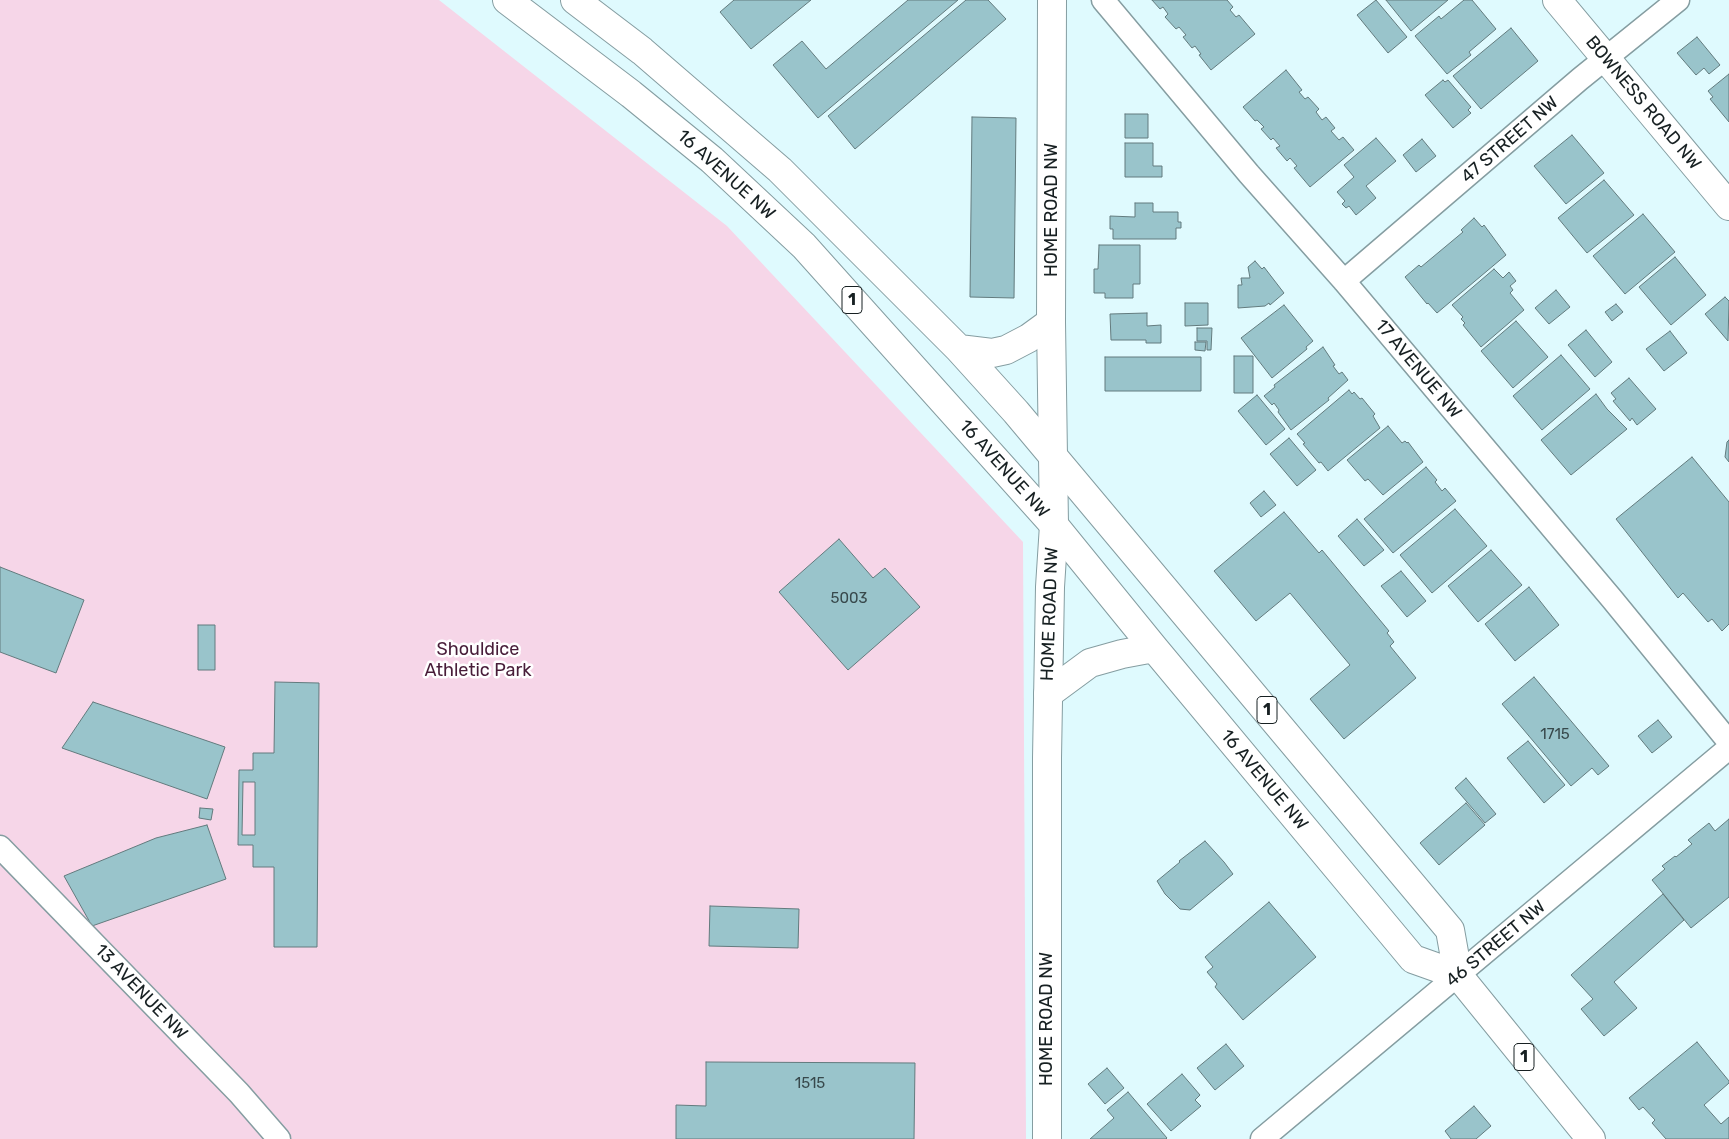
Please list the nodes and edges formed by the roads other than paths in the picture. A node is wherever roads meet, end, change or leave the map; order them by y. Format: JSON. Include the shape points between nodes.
{"nodes":[{"id":1,"x":506,"y":0,"type":"edge"},
{"id":2,"x":575,"y":0,"type":"edge"},
{"id":3,"x":1052,"y":0,"type":"edge"},
{"id":4,"x":1103,"y":0,"type":"edge"},
{"id":5,"x":1557,"y":0,"type":"edge"},
{"id":6,"x":1678,"y":0,"type":"edge"},
{"id":7,"x":1606,"y":57,"type":"junction"},
{"id":8,"x":1729,"y":206,"type":"edge"},
{"id":9,"x":1344,"y":281,"type":"junction"},
{"id":10,"x":1052,"y":322,"type":"junction"},
{"id":11,"x":959,"y":349,"type":"junction"},
{"id":12,"x":1053,"y":456,"type":"junction"},
{"id":13,"x":1054,"y":525,"type":"junction"},
{"id":14,"x":1154,"y":648,"type":"junction"},
{"id":15,"x":1048,"y":694,"type":"junction"},
{"id":16,"x":1729,"y":742,"type":"edge"},
{"id":17,"x":1729,"y":748,"type":"edge"},
{"id":18,"x":0,"y":847,"type":"edge"},
{"id":19,"x":1458,"y":975,"type":"junction"},
{"id":20,"x":279,"y":1139,"type":"edge"},
{"id":21,"x":1048,"y":1139,"type":"edge"},
{"id":22,"x":1262,"y":1139,"type":"edge"},
{"id":23,"x":1591,"y":1139,"type":"edge"}],
"edges":[{"from":1,"to":13,"type":"main road","name":"16 AVENUE NW","number":"1","via":[[712,160],[804,246]]},
{"from":2,"to":11,"type":"main road","number":"1","via":[[642,51],[780,170]]},
{"from":3,"to":10,"type":"main road","name":"HOME ROAD NW"},
{"from":4,"to":9,"type":"street","name":"17 AVENUE NW"},
{"from":5,"to":7,"type":"main road","name":"BOWNESS ROAD NW"},
{"from":6,"to":7,"type":"street","name":"47 STREET NW"},
{"from":7,"to":8,"type":"main road","name":"BOWNESS ROAD NW"},
{"from":7,"to":9,"type":"street","name":"47 STREET NW"},
{"from":9,"to":16,"type":"street","name":"17 AVENUE NW","via":[[1612,598]]},
{"from":10,"to":11,"type":"main road","via":[[1006,350],[992,353]]},
{"from":10,"to":12,"type":"main road","name":"HOME ROAD NW"},
{"from":11,"to":12,"type":"main road","number":"1"},
{"from":12,"to":13,"type":"main road","name":"HOME ROAD NW"},
{"from":12,"to":19,"type":"main road","number":"1","via":[[1450,930]]},
{"from":13,"to":14,"type":"main road","name":"16 AVENUE NW","number":"1"},
{"from":13,"to":15,"type":"main road","name":"HOME ROAD NW"},
{"from":14,"to":15,"type":"main road","via":[[1090,663]]},
{"from":14,"to":19,"type":"main road","name":"16 AVENUE NW","number":"1","via":[[1413,959]]},
{"from":15,"to":21,"type":"main road","name":"HOME ROAD NW"},
{"from":17,"to":19,"type":"street","name":"46 STREET NW"},
{"from":18,"to":20,"type":"street","name":"13 AVENUE NW","via":[[239,1093]]},
{"from":19,"to":22,"type":"street","name":"46 STREET NW"},
{"from":19,"to":23,"type":"main road","number":"1"}]}
